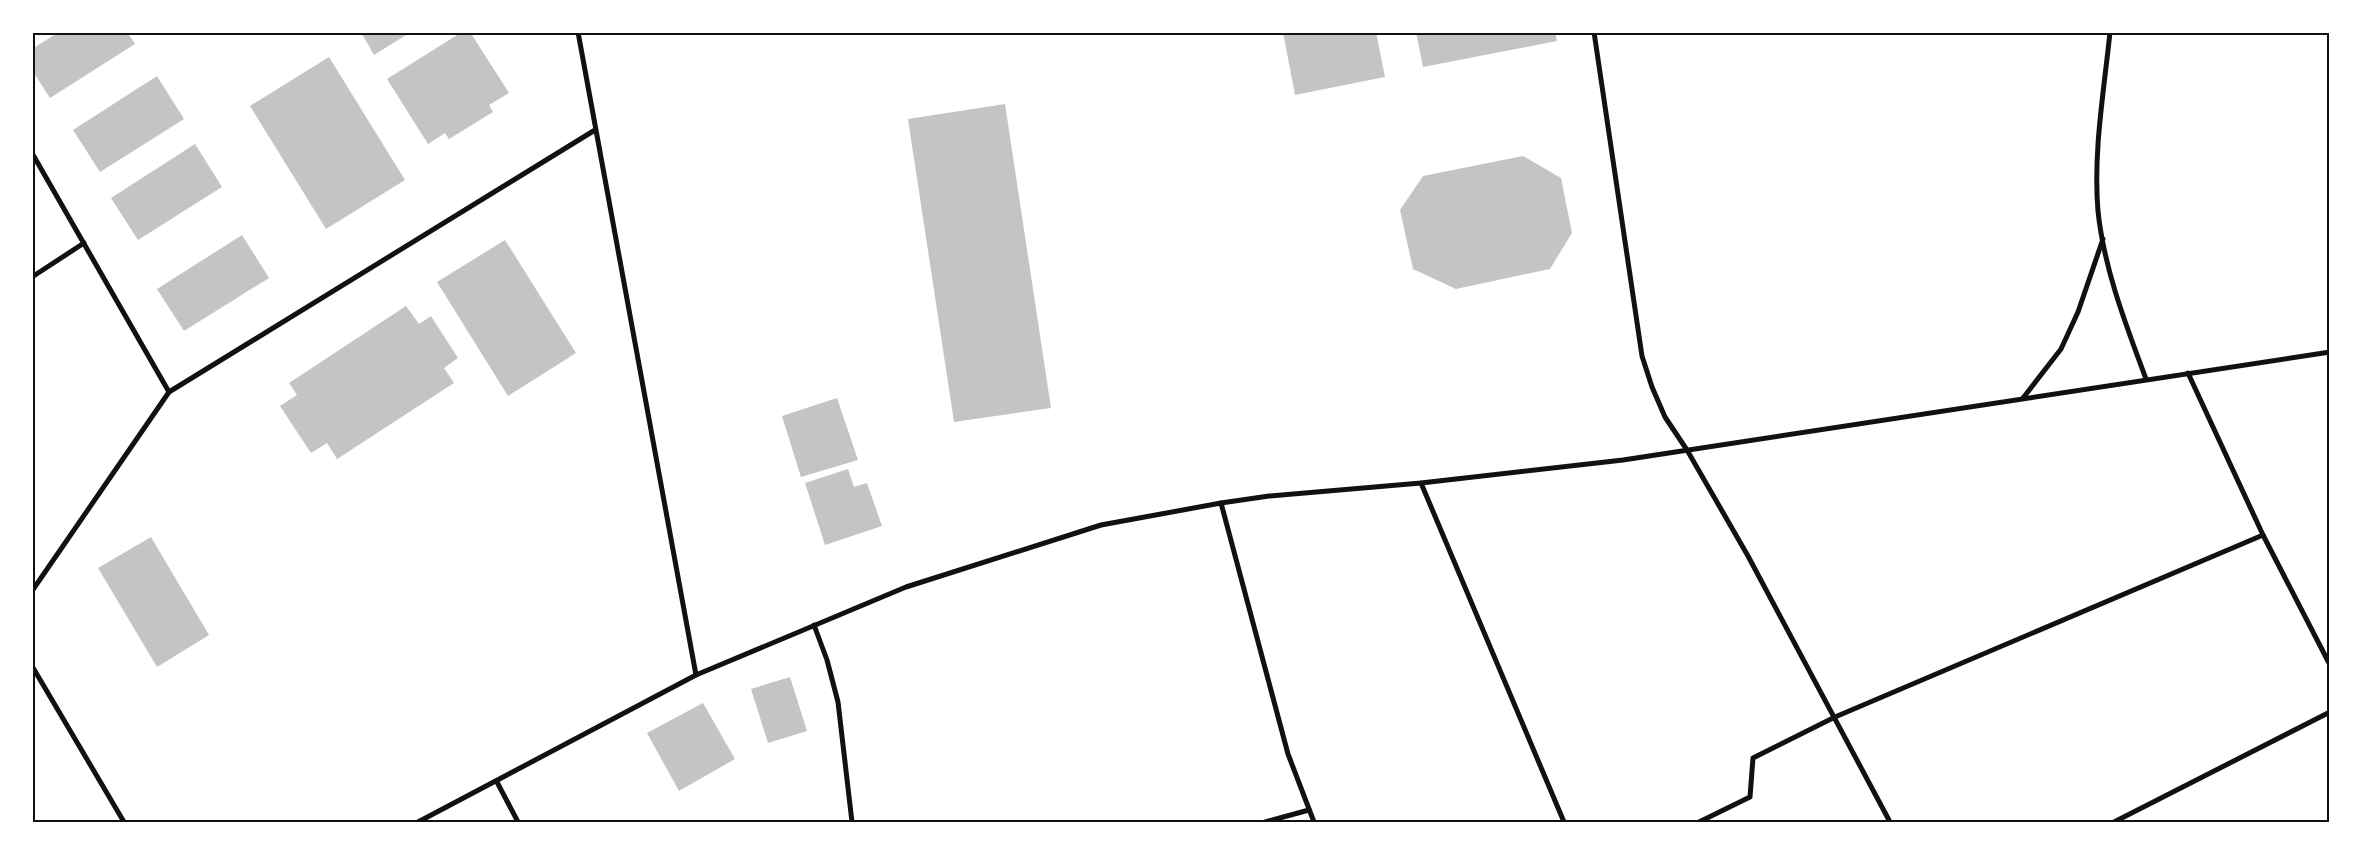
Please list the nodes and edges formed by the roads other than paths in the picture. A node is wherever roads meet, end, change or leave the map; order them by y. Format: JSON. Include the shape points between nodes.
{"nodes":[{"id":1,"x":578,"y":32,"type":"edge"},
{"id":2,"x":1594,"y":32,"type":"edge"},
{"id":3,"x":2110,"y":32,"type":"edge"},
{"id":4,"x":595,"y":130,"type":"junction"},
{"id":5,"x":32,"y":152,"type":"edge"},
{"id":6,"x":2103,"y":238,"type":"junction"},
{"id":7,"x":84,"y":243,"type":"junction"},
{"id":8,"x":32,"y":277,"type":"edge"},
{"id":9,"x":2330,"y":352,"type":"edge"},
{"id":10,"x":2188,"y":373,"type":"junction"},
{"id":11,"x":2146,"y":379,"type":"junction"},
{"id":12,"x":169,"y":392,"type":"junction"},
{"id":13,"x":2023,"y":398,"type":"junction"},
{"id":14,"x":1687,"y":450,"type":"junction"},
{"id":15,"x":1421,"y":484,"type":"junction"},
{"id":16,"x":1221,"y":503,"type":"junction"},
{"id":17,"x":2263,"y":535,"type":"junction"},
{"id":18,"x":32,"y":591,"type":"edge"},
{"id":19,"x":814,"y":625,"type":"junction"},
{"id":20,"x":2330,"y":665,"type":"edge"},
{"id":21,"x":32,"y":666,"type":"edge"},
{"id":22,"x":696,"y":675,"type":"junction"},
{"id":23,"x":2330,"y":712,"type":"edge"},
{"id":24,"x":1835,"y":717,"type":"junction"},
{"id":25,"x":497,"y":782,"type":"junction"},
{"id":26,"x":1309,"y":810,"type":"junction"},
{"id":27,"x":124,"y":822,"type":"edge"},
{"id":28,"x":418,"y":822,"type":"edge"},
{"id":29,"x":518,"y":822,"type":"edge"},
{"id":30,"x":852,"y":822,"type":"edge"},
{"id":31,"x":1265,"y":822,"type":"edge"},
{"id":32,"x":1314,"y":822,"type":"edge"},
{"id":33,"x":1564,"y":822,"type":"edge"},
{"id":34,"x":1699,"y":822,"type":"edge"},
{"id":35,"x":1890,"y":822,"type":"edge"},
{"id":36,"x":2114,"y":822,"type":"edge"}],
"edges":[{"from":1,"to":4,"type":"street"},
{"from":2,"to":14,"type":"street","via":[[1642,356],[1665,417]]},
{"from":3,"to":6,"type":"street","via":[[2096,173]]},
{"from":4,"to":12,"type":"street"},
{"from":4,"to":22,"type":"street"},
{"from":5,"to":7,"type":"street"},
{"from":6,"to":11,"type":"street","via":[[2117,301]]},
{"from":6,"to":13,"type":"street","via":[[2078,312],[2061,349]]},
{"from":7,"to":8,"type":"street"},
{"from":7,"to":12,"type":"street"},
{"from":9,"to":10,"type":"street"},
{"from":10,"to":11,"type":"street"},
{"from":10,"to":17,"type":"street"},
{"from":11,"to":13,"type":"street"},
{"from":12,"to":18,"type":"street"},
{"from":13,"to":14,"type":"street"},
{"from":14,"to":15,"type":"street"},
{"from":14,"to":24,"type":"street"},
{"from":15,"to":16,"type":"street"},
{"from":15,"to":33,"type":"street"},
{"from":16,"to":19,"type":"street","via":[[1079,532],[906,587]]},
{"from":16,"to":26,"type":"street","via":[[1288,754]]},
{"from":17,"to":20,"type":"street"},
{"from":17,"to":24,"type":"street"},
{"from":19,"to":22,"type":"street"},
{"from":19,"to":30,"type":"street","via":[[838,702]]},
{"from":21,"to":27,"type":"street"},
{"from":22,"to":25,"type":"street","via":[[564,743]]},
{"from":23,"to":36,"type":"street"},
{"from":24,"to":34,"type":"street","via":[[1753,758],[1750,797]]},
{"from":24,"to":35,"type":"street"},
{"from":25,"to":28,"type":"street"},
{"from":25,"to":29,"type":"street"},
{"from":26,"to":31,"type":"street"},
{"from":26,"to":32,"type":"street"}]}
